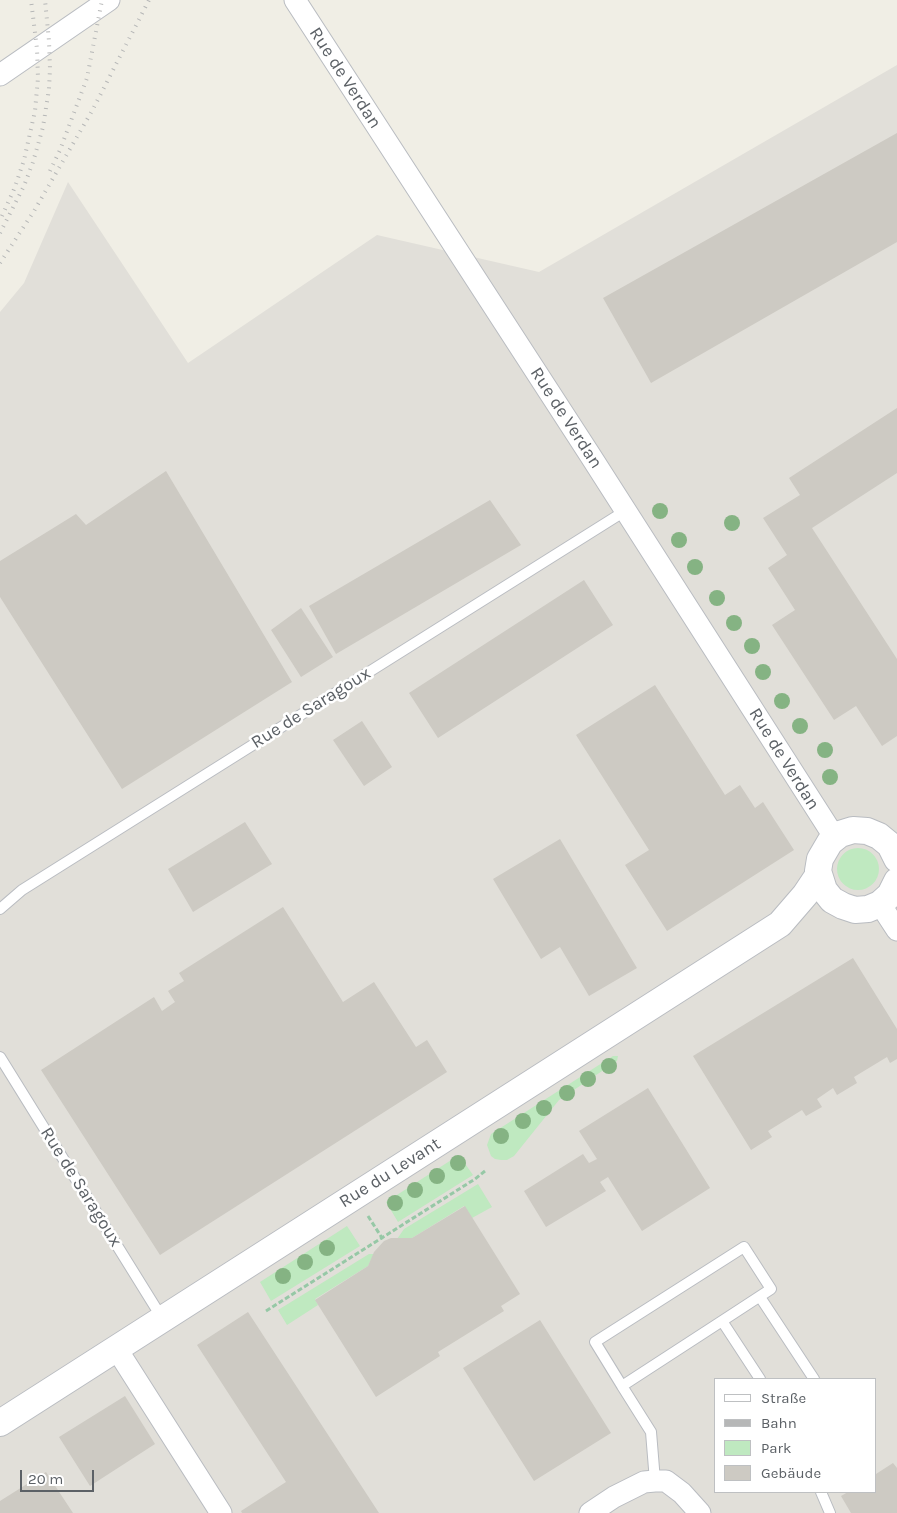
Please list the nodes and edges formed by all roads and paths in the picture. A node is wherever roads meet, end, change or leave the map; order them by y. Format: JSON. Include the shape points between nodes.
{"nodes":[{"id":1,"x":109,"y":0,"type":"edge"},
{"id":2,"x":295,"y":0,"type":"edge"},
{"id":3,"x":0,"y":75,"type":"edge"},
{"id":4,"x":625,"y":511,"type":"junction"},
{"id":5,"x":887,"y":834,"type":"edge"},
{"id":6,"x":835,"y":838,"type":"junction"},
{"id":7,"x":897,"y":859,"type":"edge"},
{"id":8,"x":819,"y":874,"type":"junction"},
{"id":9,"x":897,"y":881,"type":"edge"},
{"id":10,"x":880,"y":904,"type":"junction"},
{"id":11,"x":843,"y":906,"type":"junction"},
{"id":12,"x":0,"y":909,"type":"edge"},
{"id":13,"x":780,"y":924,"type":"junction"},
{"id":14,"x":897,"y":930,"type":"edge"},
{"id":15,"x":0,"y":1057,"type":"edge"},
{"id":16,"x":485,"y":1171,"type":"dead end"},
{"id":17,"x":365,"y":1211,"type":"dead end"},
{"id":18,"x":382,"y":1240,"type":"junction"},
{"id":19,"x":760,"y":1297,"type":"junction"},
{"id":20,"x":266,"y":1311,"type":"dead end"},
{"id":21,"x":162,"y":1318,"type":"junction"},
{"id":22,"x":722,"y":1321,"type":"junction"},
{"id":23,"x":116,"y":1348,"type":"junction"},
{"id":24,"x":759,"y":1378,"type":"edge"},
{"id":25,"x":813,"y":1378,"type":"edge"},
{"id":26,"x":622,"y":1386,"type":"junction"},
{"id":27,"x":0,"y":1423,"type":"edge"},
{"id":28,"x":655,"y":1481,"type":"junction"},
{"id":29,"x":821,"y":1493,"type":"edge"},
{"id":30,"x":221,"y":1513,"type":"edge"},
{"id":31,"x":590,"y":1513,"type":"edge"},
{"id":32,"x":700,"y":1513,"type":"edge"},
{"id":33,"x":830,"y":1513,"type":"edge"}],
"edges":[{"from":1,"to":3,"type":"street"},
{"from":2,"to":4,"type":"street","name":"Rue de Verdan"},
{"from":4,"to":6,"type":"street","name":"Rue de Verdan"},
{"from":4,"to":12,"type":"lane","name":"Rue de Saragoux","via":[[22,890]]},
{"from":5,"to":6,"type":"street","via":[[853,830]]},
{"from":5,"to":7,"type":"street"},
{"from":6,"to":8,"type":"street","via":[[822,853]]},
{"from":8,"to":11,"type":"street","via":[[828,895]]},
{"from":8,"to":13,"type":"street","name":"Rue du Levant"},
{"from":9,"to":10,"type":"street","via":[[890,895]]},
{"from":10,"to":11,"type":"street","name":"Rue du Levant","via":[[862,910]]},
{"from":10,"to":14,"type":"street"},
{"from":11,"to":13,"type":"street","name":"Rue du Levant"},
{"from":13,"to":21,"type":"street","name":"Rue du Levant"},
{"from":15,"to":21,"type":"lane","name":"Rue de Saragoux"},
{"from":16,"to":18,"type":"path"},
{"from":17,"to":18,"type":"path"},
{"from":18,"to":20,"type":"path"},
{"from":19,"to":22,"type":"lane"},
{"from":19,"to":25,"type":"lane"},
{"from":19,"to":26,"type":"lane","via":[[771,1289],[744,1247],[595,1342]]},
{"from":21,"to":23,"type":"street","name":"Rue du Levant"},
{"from":22,"to":24,"type":"lane"},
{"from":22,"to":26,"type":"lane"},
{"from":23,"to":27,"type":"street","name":"Rue du Levant"},
{"from":23,"to":30,"type":"street"},
{"from":26,"to":28,"type":"lane","via":[[651,1432]]},
{"from":28,"to":31,"type":"street","via":[[644,1482]]},
{"from":28,"to":32,"type":"street","via":[[666,1481]]},
{"from":29,"to":33,"type":"lane"}]}
